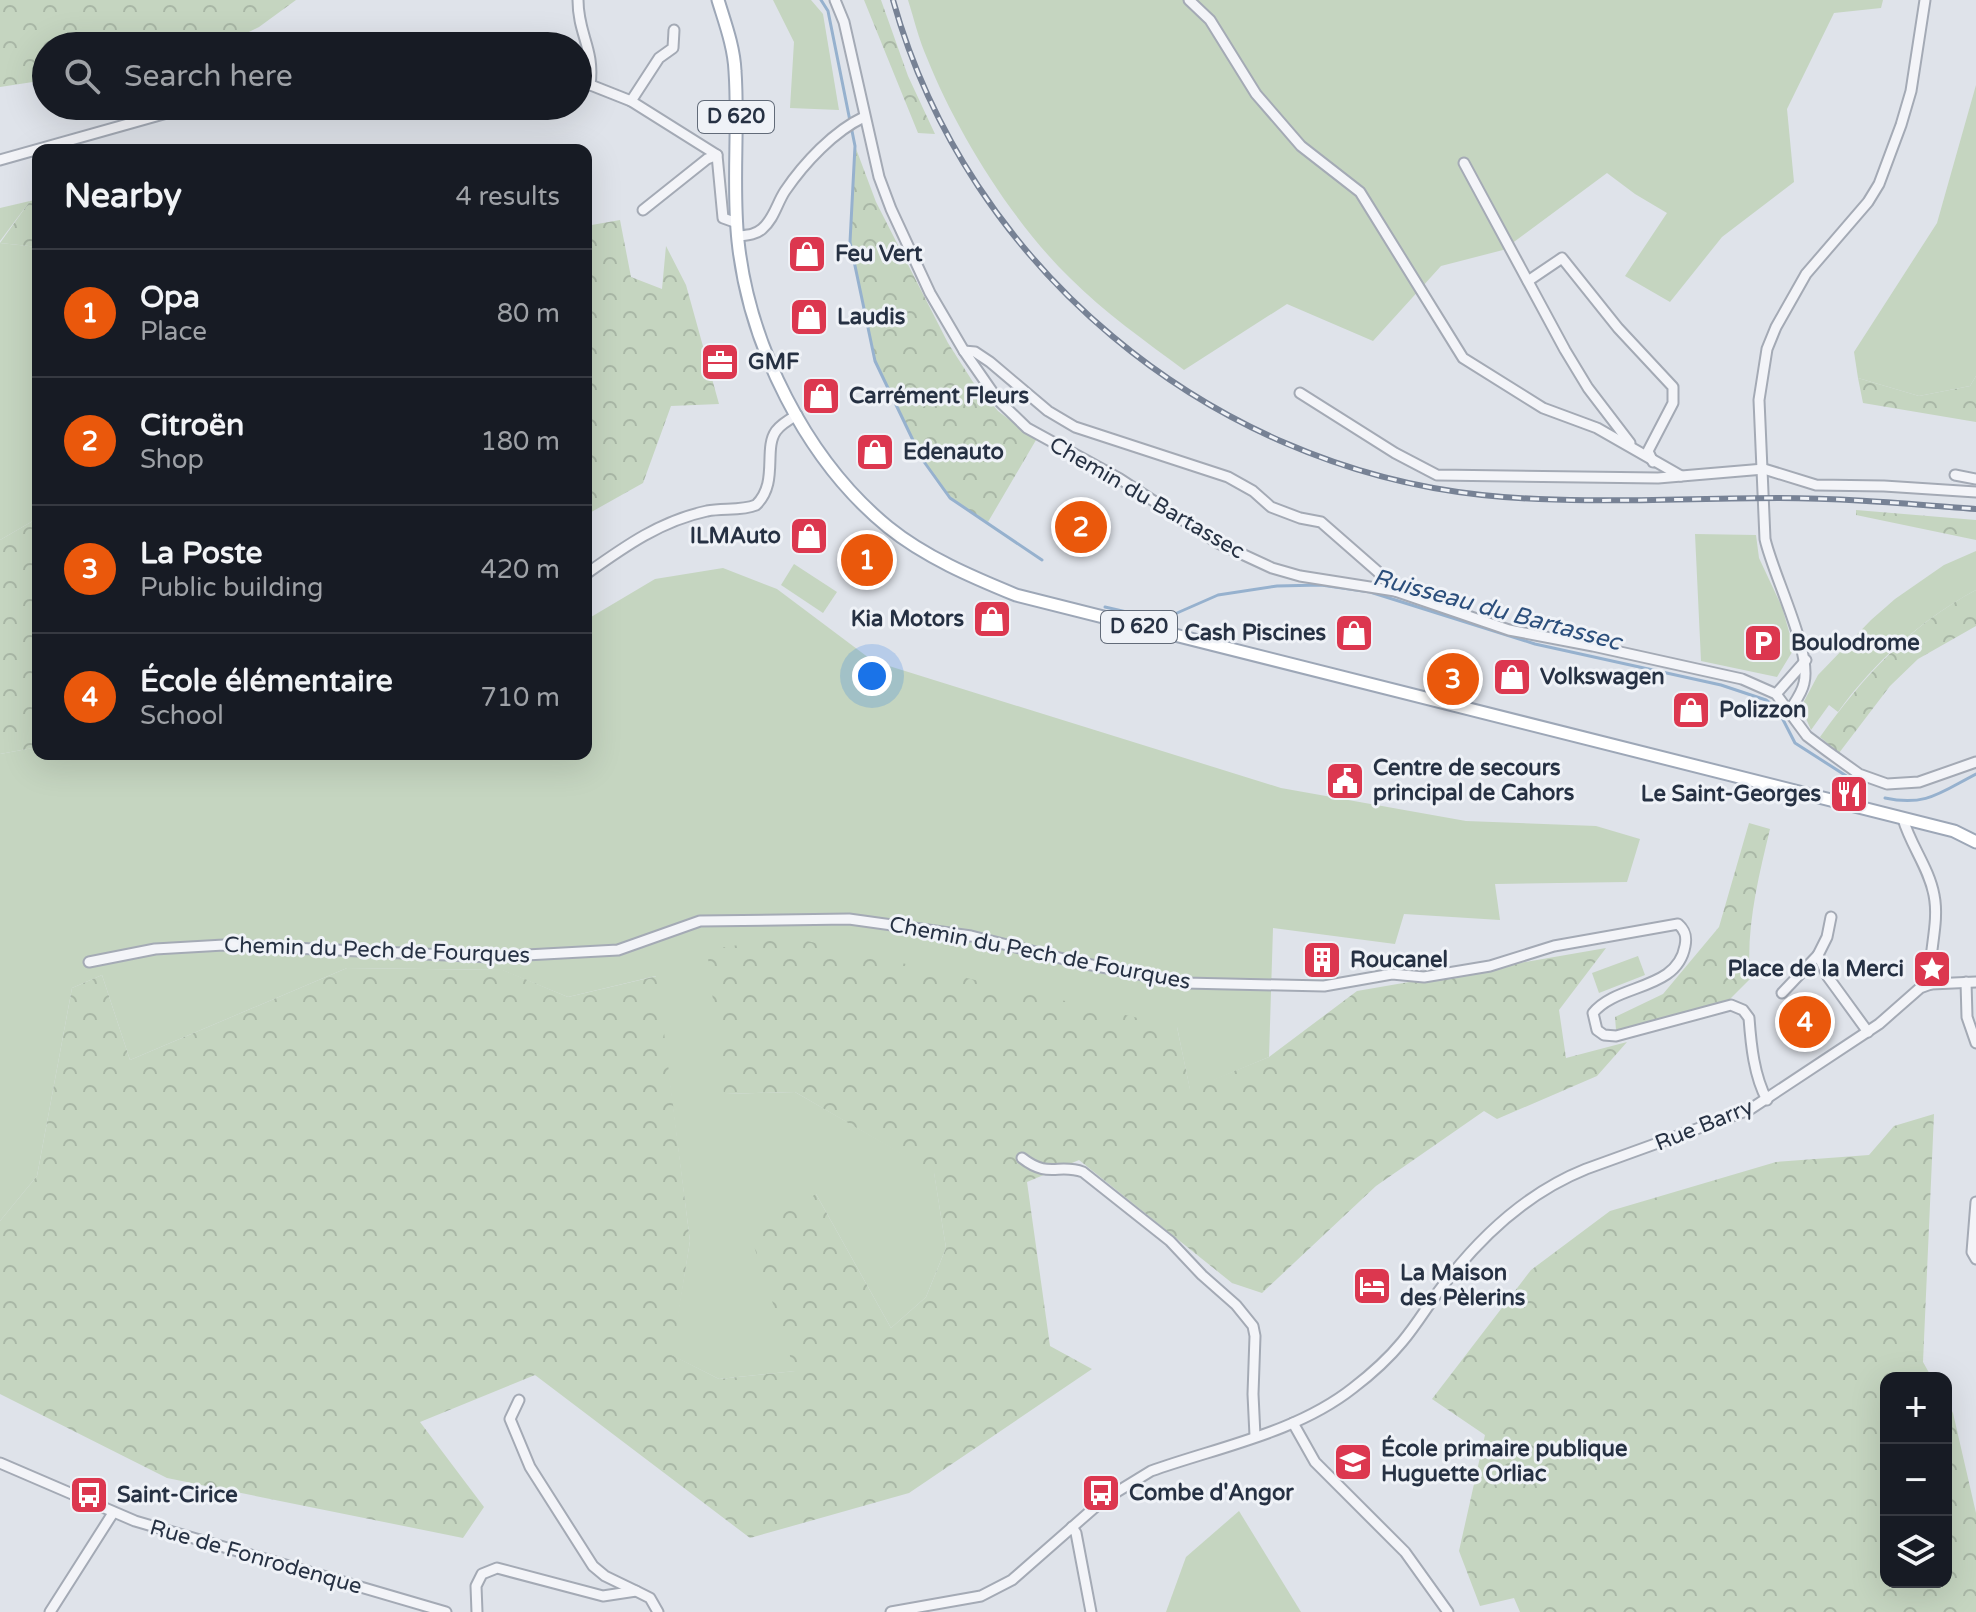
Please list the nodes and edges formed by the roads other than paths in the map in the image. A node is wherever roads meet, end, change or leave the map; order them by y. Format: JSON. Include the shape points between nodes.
{"nodes":[{"id":1,"x":578,"y":0,"type":"edge"},
{"id":2,"x":718,"y":0,"type":"edge"},
{"id":3,"x":835,"y":0,"type":"edge"},
{"id":4,"x":1189,"y":0,"type":"edge"},
{"id":5,"x":1925,"y":0,"type":"edge"},
{"id":6,"x":674,"y":30,"type":"dead end"},
{"id":7,"x":582,"y":32,"type":"edge"},
{"id":8,"x":592,"y":86,"type":"edge"},
{"id":9,"x":631,"y":101,"type":"junction"},
{"id":10,"x":860,"y":118,"type":"junction"},
{"id":11,"x":142,"y":120,"type":"edge"},
{"id":12,"x":57,"y":144,"type":"edge"},
{"id":13,"x":32,"y":151,"type":"edge"},
{"id":14,"x":717,"y":155,"type":"junction"},
{"id":15,"x":0,"y":160,"type":"edge"},
{"id":16,"x":1464,"y":163,"type":"dead end"},
{"id":17,"x":643,"y":210,"type":"dead end"},
{"id":18,"x":737,"y":223,"type":"junction"},
{"id":19,"x":738,"y":236,"type":"junction"},
{"id":20,"x":1528,"y":281,"type":"junction"},
{"id":21,"x":964,"y":351,"type":"junction"},
{"id":22,"x":1300,"y":393,"type":"dead end"},
{"id":23,"x":797,"y":415,"type":"junction"},
{"id":24,"x":1632,"y":446,"type":"junction"},
{"id":25,"x":1653,"y":462,"type":"junction"},
{"id":26,"x":1764,"y":469,"type":"junction"},
{"id":27,"x":1955,"y":475,"type":"dead end"},
{"id":28,"x":1681,"y":476,"type":"junction"},
{"id":29,"x":1976,"y":479,"type":"edge"},
{"id":30,"x":1976,"y":492,"type":"edge"},
{"id":31,"x":592,"y":570,"type":"edge"},
{"id":32,"x":1395,"y":591,"type":"junction"},
{"id":33,"x":1806,"y":660,"type":"junction"},
{"id":34,"x":1776,"y":694,"type":"junction"},
{"id":35,"x":1790,"y":710,"type":"junction"},
{"id":36,"x":1976,"y":762,"type":"edge"},
{"id":37,"x":1903,"y":819,"type":"junction"},
{"id":38,"x":1976,"y":842,"type":"edge"},
{"id":39,"x":1831,"y":917,"type":"dead end"},
{"id":40,"x":1818,"y":955,"type":"junction"},
{"id":41,"x":89,"y":962,"type":"dead end"},
{"id":42,"x":1971,"y":982,"type":"edge"},
{"id":43,"x":1931,"y":984,"type":"junction"},
{"id":44,"x":1782,"y":993,"type":"dead end"},
{"id":45,"x":1868,"y":1032,"type":"junction"},
{"id":46,"x":1976,"y":1043,"type":"edge"},
{"id":47,"x":1767,"y":1100,"type":"junction"},
{"id":48,"x":1022,"y":1158,"type":"dead end"},
{"id":49,"x":1976,"y":1202,"type":"edge"},
{"id":50,"x":1976,"y":1259,"type":"edge"},
{"id":51,"x":519,"y":1400,"type":"dead end"},
{"id":52,"x":1293,"y":1423,"type":"junction"},
{"id":53,"x":1255,"y":1436,"type":"junction"},
{"id":54,"x":0,"y":1463,"type":"edge"},
{"id":55,"x":113,"y":1513,"type":"junction"},
{"id":56,"x":1072,"y":1527,"type":"junction"},
{"id":57,"x":636,"y":1591,"type":"junction"},
{"id":58,"x":50,"y":1612,"type":"edge"},
{"id":59,"x":446,"y":1612,"type":"edge"},
{"id":60,"x":477,"y":1612,"type":"edge"},
{"id":61,"x":658,"y":1612,"type":"edge"},
{"id":62,"x":891,"y":1612,"type":"edge"},
{"id":63,"x":1091,"y":1612,"type":"edge"},
{"id":64,"x":1448,"y":1612,"type":"edge"}],
"edges":[{"from":1,"to":7,"type":"street"},
{"from":2,"to":18,"type":"main road","number":"D 620","via":[[735,68]]},
{"from":3,"to":10,"type":"street","name":"Chemin du Bartassec","via":[[844,22]]},
{"from":4,"to":24,"type":"street","via":[[1210,20],[1256,94],[1301,146],[1360,192],[1463,358],[1543,408]]},
{"from":5,"to":26,"type":"street","via":[[1911,91],[1879,184],[1806,274],[1767,349],[1759,400]]},
{"from":6,"to":9,"type":"street","via":[[673,48],[659,58]]},
{"from":8,"to":9,"type":"street"},
{"from":9,"to":14,"type":"street"},
{"from":10,"to":19,"type":"street","via":[[814,157],[761,230]]},
{"from":10,"to":21,"type":"street","name":"Chemin du Bartassec","via":[[891,209]]},
{"from":11,"to":12,"type":"street"},
{"from":13,"to":15,"type":"street"},
{"from":14,"to":17,"type":"street"},
{"from":14,"to":18,"type":"street","via":[[723,218]]},
{"from":16,"to":20,"type":"street"},
{"from":18,"to":19,"type":"main road","number":"D 620"},
{"from":19,"to":23,"type":"main road","number":"D 620","via":[[764,349]]},
{"from":20,"to":24,"type":"street","via":[[1588,388]]},
{"from":20,"to":25,"type":"street","via":[[1562,258],[1673,387],[1673,403],[1648,451]]},
{"from":21,"to":32,"type":"street","via":[[990,362],[1075,427],[1228,477],[1271,507],[1330,527]]},
{"from":21,"to":32,"type":"street","name":"Chemin du Bartassec","via":[[998,400],[1027,428],[1120,479],[1218,543],[1272,568]]},
{"from":22,"to":28,"type":"street","via":[[1437,475]]},
{"from":23,"to":31,"type":"street","via":[[772,439],[769,484],[756,505],[675,520]]},
{"from":23,"to":37,"type":"main road","number":"D 620","via":[[836,473],[888,527],[1016,595]]},
{"from":24,"to":25,"type":"street"},
{"from":25,"to":28,"type":"street"},
{"from":26,"to":28,"type":"street"},
{"from":26,"to":30,"type":"street","via":[[1816,485]]},
{"from":26,"to":33,"type":"street","via":[[1765,539]]},
{"from":27,"to":29,"type":"street"},
{"from":32,"to":34,"type":"street","name":"Chemin du Bartassec","via":[[1509,630],[1742,679]]},
{"from":33,"to":34,"type":"street"},
{"from":33,"to":35,"type":"street","via":[[1805,681]]},
{"from":34,"to":35,"type":"street","name":"Chemin du Bartassec"},
{"from":35,"to":36,"type":"street","name":"Chemin du Bartassec","via":[[1817,744],[1859,774],[1887,784],[1927,780]]},
{"from":37,"to":38,"type":"main road","number":"D 620"},
{"from":37,"to":43,"type":"street","via":[[1935,897]]},
{"from":39,"to":40,"type":"street"},
{"from":40,"to":44,"type":"street"},
{"from":40,"to":45,"type":"street"},
{"from":41,"to":47,"type":"street","name":"Chemin du Pech de Fourques","via":[[155,949],[224,945],[490,957],[602,951],[700,921],[849,919],[971,936],[1185,983],[1324,986],[1490,966],[1554,946],[1678,924],[1686,942],[1673,969],[1606,1001],[1593,1013],[1597,1030],[1616,1036],[1738,1007],[1749,1018]]},
{"from":42,"to":43,"type":"street"},
{"from":42,"to":46,"type":"street","via":[[1967,1017]]},
{"from":43,"to":45,"type":"street","name":"Rue Barry"},
{"from":45,"to":47,"type":"street","name":"Rue Barry"},
{"from":47,"to":52,"type":"street","name":"Rue Barry","via":[[1724,1121],[1562,1179],[1531,1197],[1476,1246],[1401,1344],[1371,1373]]},
{"from":48,"to":53,"type":"street","via":[[1050,1172],[1083,1172],[1170,1241],[1236,1305],[1255,1336]]},
{"from":49,"to":50,"type":"street"},
{"from":51,"to":57,"type":"street","via":[[510,1419],[530,1467],[593,1566]]},
{"from":52,"to":53,"type":"street","name":"Rue Barry"},
{"from":52,"to":64,"type":"street","via":[[1315,1462],[1405,1552]]},
{"from":53,"to":56,"type":"street","via":[[1151,1471]]},
{"from":54,"to":55,"type":"street","name":"Rue de Fonrodenque"},
{"from":55,"to":58,"type":"street"},
{"from":55,"to":59,"type":"street","name":"Rue de Fonrodenque"},
{"from":56,"to":62,"type":"street","via":[[1012,1580],[981,1596]]},
{"from":56,"to":63,"type":"street"},
{"from":57,"to":60,"type":"street","via":[[603,1596],[497,1568],[482,1574],[476,1586]]},
{"from":57,"to":61,"type":"street","via":[[650,1598]]}]}
